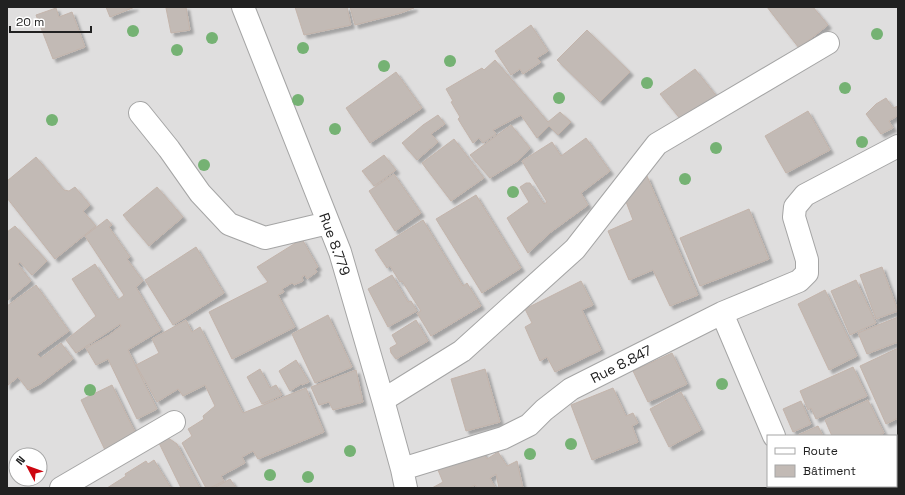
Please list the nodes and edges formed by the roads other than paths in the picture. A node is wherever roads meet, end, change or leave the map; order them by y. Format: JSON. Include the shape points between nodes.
{"nodes":[{"id":1,"x":242,"y":7,"type":"edge"},
{"id":2,"x":828,"y":43,"type":"dead end"},
{"id":3,"x":140,"y":113,"type":"dead end"},
{"id":4,"x":898,"y":146,"type":"edge"},
{"id":5,"x":328,"y":222,"type":"junction"},
{"id":6,"x":722,"y":313,"type":"junction"},
{"id":7,"x":383,"y":400,"type":"junction"},
{"id":8,"x":174,"y":422,"type":"dead end"},
{"id":9,"x":774,"y":435,"type":"edge"},
{"id":10,"x":404,"y":479,"type":"edge"},
{"id":11,"x":61,"y":488,"type":"edge"}],
"edges":[{"from":1,"to":5,"type":"street","name":"Rue 8.779"},
{"from":2,"to":7,"type":"street","via":[[657,144],[575,249],[462,351]]},
{"from":3,"to":5,"type":"street","via":[[200,193],[228,224],[265,238]]},
{"from":4,"to":6,"type":"street","name":"Rue 8.847","via":[[805,195],[795,207],[794,217],[807,260],[807,273],[799,282]]},
{"from":5,"to":7,"type":"street","name":"Rue 8.779","via":[[340,252]]},
{"from":6,"to":9,"type":"street"},
{"from":6,"to":10,"type":"street","name":"Rue 8.847","via":[[571,389],[544,410],[529,426]]},
{"from":7,"to":10,"type":"street","name":"Rue 8.779"},
{"from":8,"to":11,"type":"street"}]}
